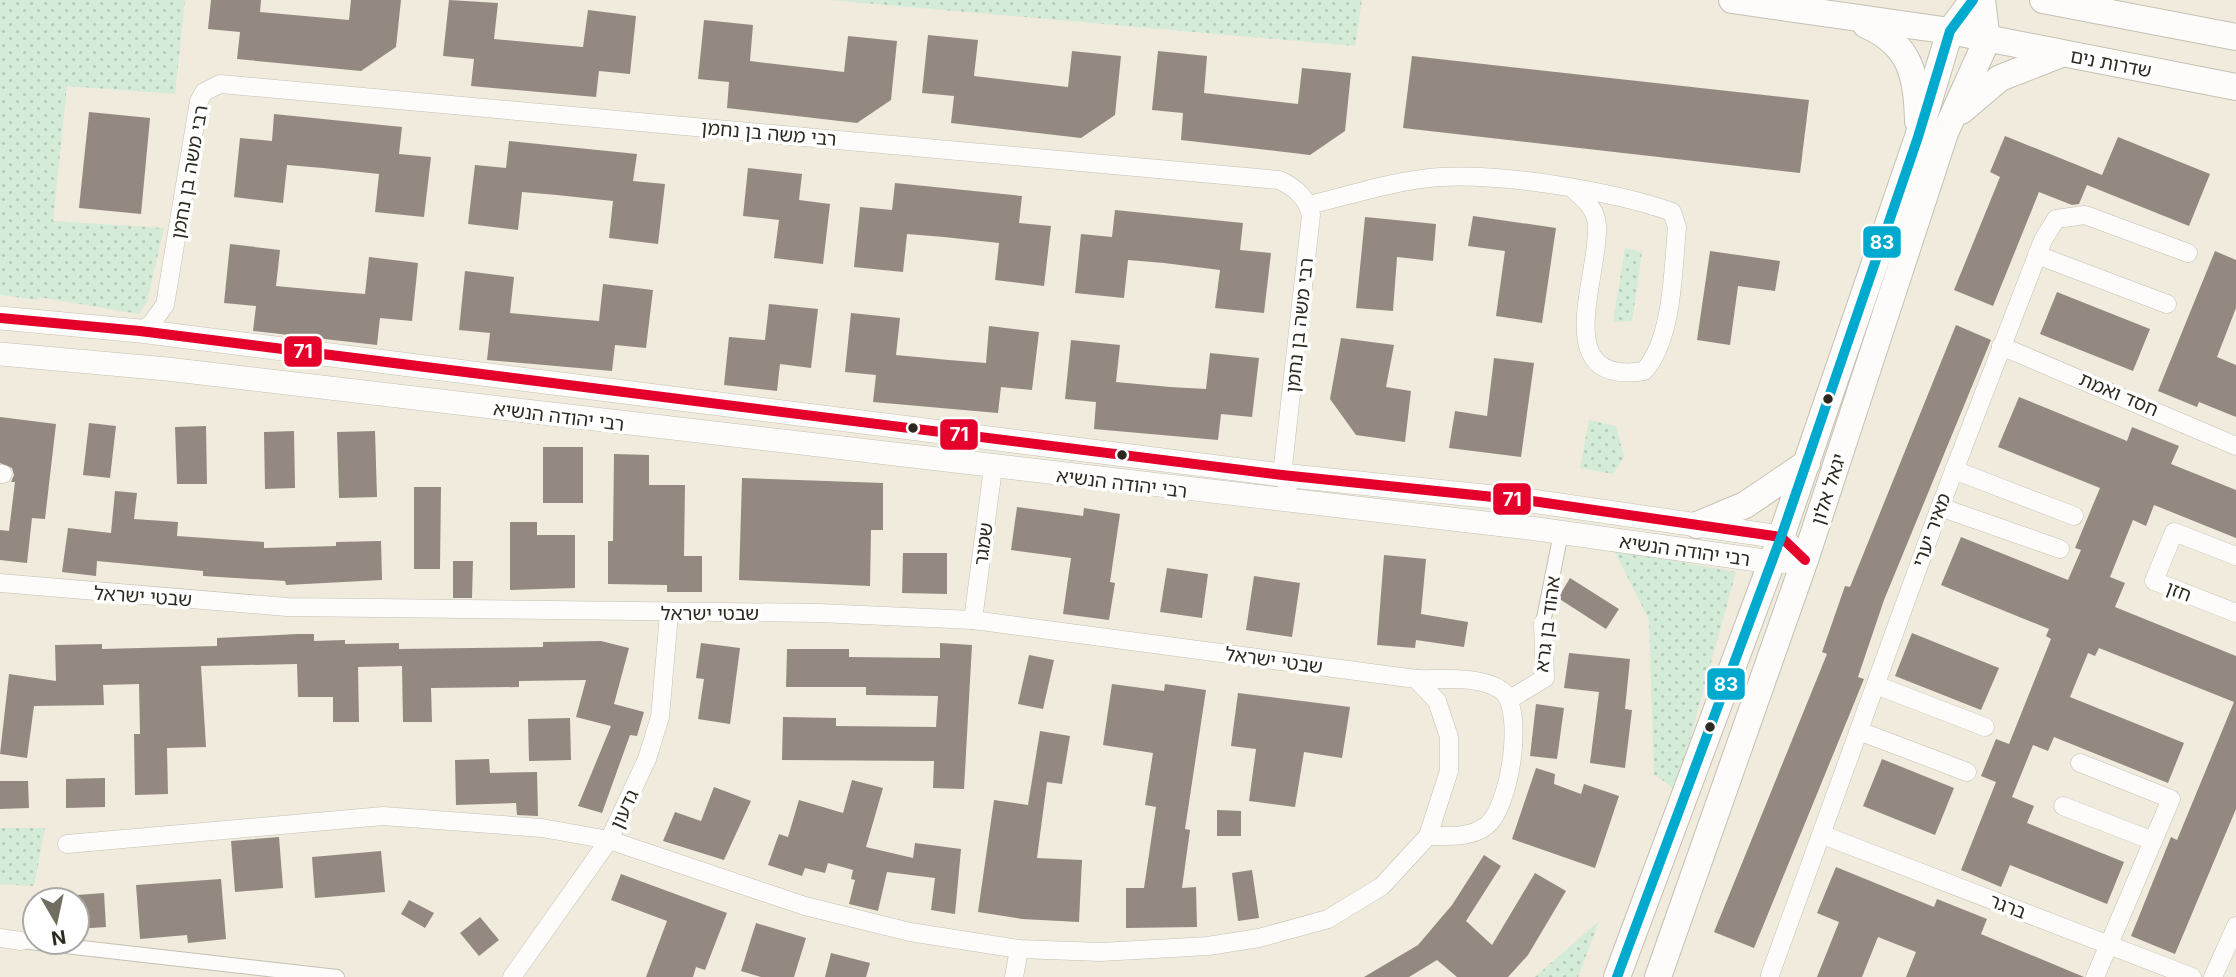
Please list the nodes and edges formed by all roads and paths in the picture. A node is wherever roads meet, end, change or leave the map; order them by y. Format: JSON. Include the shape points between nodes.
{"nodes":[{"id":1,"x":1732,"y":0,"type":"edge"},
{"id":2,"x":1973,"y":0,"type":"edge"},
{"id":3,"x":1982,"y":0,"type":"edge"},
{"id":4,"x":2043,"y":0,"type":"edge"},
{"id":5,"x":1834,"y":14,"type":"junction"},
{"id":6,"x":1950,"y":31,"type":"junction"},
{"id":7,"x":2236,"y":37,"type":"edge"},
{"id":8,"x":1987,"y":40,"type":"junction"},
{"id":9,"x":2063,"y":54,"type":"junction"},
{"id":10,"x":2236,"y":87,"type":"edge"},
{"id":11,"x":1945,"y":133,"type":"junction"},
{"id":12,"x":1918,"y":137,"type":"junction"},
{"id":13,"x":1574,"y":190,"type":"junction"},
{"id":14,"x":1629,"y":200,"type":"junction"},
{"id":15,"x":1309,"y":205,"type":"junction"},
{"id":16,"x":1597,"y":224,"type":"junction"},
{"id":17,"x":2188,"y":253,"type":"dead end"},
{"id":18,"x":2037,"y":255,"type":"junction"},
{"id":19,"x":2167,"y":304,"type":"dead end"},
{"id":20,"x":0,"y":318,"type":"edge"},
{"id":21,"x":140,"y":331,"type":"junction"},
{"id":22,"x":2001,"y":346,"type":"junction"},
{"id":23,"x":0,"y":354,"type":"edge"},
{"id":24,"x":2236,"y":446,"type":"edge"},
{"id":25,"x":1807,"y":463,"type":"junction"},
{"id":26,"x":993,"y":468,"type":"junction"},
{"id":27,"x":1954,"y":470,"type":"junction"},
{"id":28,"x":1282,"y":475,"type":"junction"},
{"id":29,"x":1260,"y":499,"type":"junction"},
{"id":30,"x":1295,"y":502,"type":"junction"},
{"id":31,"x":1940,"y":507,"type":"junction"},
{"id":32,"x":2074,"y":516,"type":"dead end"},
{"id":33,"x":1697,"y":525,"type":"junction"},
{"id":34,"x":1561,"y":533,"type":"junction"},
{"id":35,"x":1781,"y":537,"type":"junction"},
{"id":36,"x":2060,"y":549,"type":"dead end"},
{"id":37,"x":2236,"y":556,"type":"edge"},
{"id":38,"x":1805,"y":560,"type":"junction"},
{"id":39,"x":1772,"y":562,"type":"junction"},
{"id":40,"x":0,"y":583,"type":"edge"},
{"id":41,"x":2236,"y":613,"type":"edge"},
{"id":42,"x":669,"y":614,"type":"junction"},
{"id":43,"x":972,"y":620,"type":"junction"},
{"id":44,"x":1543,"y":623,"type":"joint"},
{"id":45,"x":1416,"y":679,"type":"junction"},
{"id":46,"x":1875,"y":685,"type":"junction"},
{"id":47,"x":1510,"y":699,"type":"junction"},
{"id":48,"x":1985,"y":727,"type":"dead end"},
{"id":49,"x":1859,"y":731,"type":"junction"},
{"id":50,"x":2080,"y":763,"type":"dead end"},
{"id":51,"x":1967,"y":772,"type":"dead end"},
{"id":52,"x":2063,"y":806,"type":"dead end"},
{"id":53,"x":1823,"y":835,"type":"junction"},
{"id":54,"x":1429,"y":836,"type":"junction"},
{"id":55,"x":609,"y":840,"type":"junction"},
{"id":56,"x":2153,"y":841,"type":"junction"},
{"id":57,"x":67,"y":844,"type":"dead end"},
{"id":58,"x":2236,"y":926,"type":"edge"},
{"id":59,"x":0,"y":939,"type":"edge"},
{"id":60,"x":21,"y":941,"type":"edge"},
{"id":61,"x":2108,"y":945,"type":"junction"},
{"id":62,"x":91,"y":949,"type":"edge"},
{"id":63,"x":1019,"y":949,"type":"junction"},
{"id":64,"x":1770,"y":975,"type":"dead end"},
{"id":65,"x":337,"y":977,"type":"edge"},
{"id":66,"x":512,"y":977,"type":"edge"},
{"id":67,"x":1014,"y":977,"type":"edge"},
{"id":68,"x":1617,"y":977,"type":"edge"},
{"id":69,"x":1658,"y":977,"type":"edge"},
{"id":70,"x":2095,"y":977,"type":"edge"},
{"id":71,"x":2192,"y":977,"type":"edge"},
{"id":72,"x":2213,"y":977,"type":"edge"}],
"edges":[{"from":1,"to":5,"type":"main road"},
{"from":2,"to":6,"type":"main road","name":"יגאל אלון"},
{"from":3,"to":8,"type":"main road"},
{"from":4,"to":7,"type":"main road"},
{"from":5,"to":6,"type":"main road","name":"שדרות נים"},
{"from":5,"to":12,"type":"main road","via":[[1877,30],[1906,55],[1916,90]]},
{"from":6,"to":8,"type":"main road","name":"שדרות נים"},
{"from":6,"to":12,"type":"main road","name":"יגאל אלון"},
{"from":8,"to":9,"type":"main road","name":"שדרות נים"},
{"from":8,"to":11,"type":"main road","name":"יגאל אלון"},
{"from":9,"to":10,"type":"main road","name":"שדרות נים"},
{"from":9,"to":11,"type":"main road","via":[[2000,78],[1962,110]]},
{"from":11,"to":38,"type":"main road","name":"יגאל אלון"},
{"from":12,"to":25,"type":"main road","name":"יגאל אלון"},
{"from":13,"to":14,"type":"street"},
{"from":13,"to":15,"type":"street","via":[[1519,181],[1440,177]]},
{"from":13,"to":16,"type":"street","via":[[1591,205]]},
{"from":14,"to":16,"type":"street","via":[[1607,210]]},
{"from":14,"to":16,"type":"street","via":[[1672,212],[1677,227],[1663,336],[1644,371],[1624,374],[1604,368],[1590,355],[1584,328]]},
{"from":15,"to":21,"type":"street","name":"רבי משה בן נחמן","via":[[1293,187],[1279,180],[220,84],[204,92],[199,101],[165,306]]},
{"from":15,"to":28,"type":"street","name":"רבי משה בן נחמן"},
{"from":17,"to":18,"type":"street","name":"מאיר יערי","via":[[2085,215],[2056,219]]},
{"from":18,"to":19,"type":"street"},
{"from":18,"to":22,"type":"street","name":"מאיר יערי"},
{"from":20,"to":21,"type":"street","name":"רבי יהודה הנשיא"},
{"from":21,"to":28,"type":"street","name":"רבי יהודה הנשיא"},
{"from":22,"to":24,"type":"street","name":"חסד ואמת"},
{"from":22,"to":27,"type":"street","name":"מאיר יערי"},
{"from":23,"to":26,"type":"street","name":"רבי יהודה הנשיא","via":[[181,370]]},
{"from":25,"to":33,"type":"main road","via":[[1745,505]]},
{"from":25,"to":35,"type":"main road","name":"יגאל אלון"},
{"from":26,"to":29,"type":"street","name":"רבי יהודה הנשיא"},
{"from":26,"to":43,"type":"street","name":"שמגר"},
{"from":27,"to":31,"type":"street","name":"מאיר יערי"},
{"from":27,"to":32,"type":"street"},
{"from":28,"to":29,"type":"street"},
{"from":28,"to":30,"type":"street"},
{"from":28,"to":33,"type":"street","name":"רבי יהודה הנשיא","via":[[1532,501]]},
{"from":29,"to":30,"type":"street","name":"רבי יהודה הנשיא"},
{"from":30,"to":34,"type":"street","name":"רבי יהודה הנשיא"},
{"from":31,"to":36,"type":"street"},
{"from":31,"to":46,"type":"street","name":"מאיר יערי"},
{"from":33,"to":35,"type":"street","name":"רבי יהודה הנשיא"},
{"from":34,"to":39,"type":"street","name":"רבי יהודה הנשיא"},
{"from":34,"to":44,"type":"street","name":"אהוד בן גרא"},
{"from":35,"to":38,"type":"street"},
{"from":35,"to":39,"type":"main road","name":"יגאל אלון"},
{"from":37,"to":41,"type":"street","name":"חזן","via":[[2175,532],[2154,581]]},
{"from":38,"to":39,"type":"street","name":"רבי יהודה הנשיא"},
{"from":38,"to":69,"type":"main road","name":"יגאל אלון"},
{"from":39,"to":68,"type":"main road","name":"יגאל אלון"},
{"from":40,"to":42,"type":"street","name":"שבטי ישראל","via":[[287,607]]},
{"from":42,"to":43,"type":"street","name":"שבטי ישראל","via":[[819,613]]},
{"from":42,"to":55,"type":"street","name":"גדעון","via":[[660,717],[647,759]]},
{"from":43,"to":45,"type":"street","name":"שבטי ישראל"},
{"from":44,"to":47,"type":"street","name":"אהוד בן גרא","via":[[1545,678]]},
{"from":45,"to":47,"type":"street","name":"שבטי ישראל","via":[[1488,685]]},
{"from":45,"to":54,"type":"street","via":[[1437,701],[1449,737],[1449,771]]},
{"from":46,"to":48,"type":"street"},
{"from":46,"to":49,"type":"street","name":"מאיר יערי"},
{"from":47,"to":54,"type":"street","via":[[1512,767],[1495,817],[1485,828]]},
{"from":49,"to":51,"type":"street"},
{"from":49,"to":53,"type":"street","name":"מאיר יערי"},
{"from":50,"to":56,"type":"street","via":[[2171,799]]},
{"from":52,"to":56,"type":"street"},
{"from":53,"to":61,"type":"street","name":"ברגר"},
{"from":53,"to":64,"type":"street","name":"מאיר יערי"},
{"from":54,"to":63,"type":"street","via":[[1371,893],[1328,919],[1259,939],[1101,952]]},
{"from":55,"to":57,"type":"street","via":[[542,828],[383,816]]},
{"from":55,"to":63,"type":"street","via":[[805,906],[910,932]]},
{"from":55,"to":66,"type":"street","name":"גדעון"},
{"from":56,"to":61,"type":"street"},
{"from":58,"to":72,"type":"street"},
{"from":59,"to":60,"type":"street"},
{"from":61,"to":70,"type":"street"},
{"from":61,"to":71,"type":"street","name":"ברגר"},
{"from":62,"to":65,"type":"street"},
{"from":63,"to":67,"type":"street"}]}
